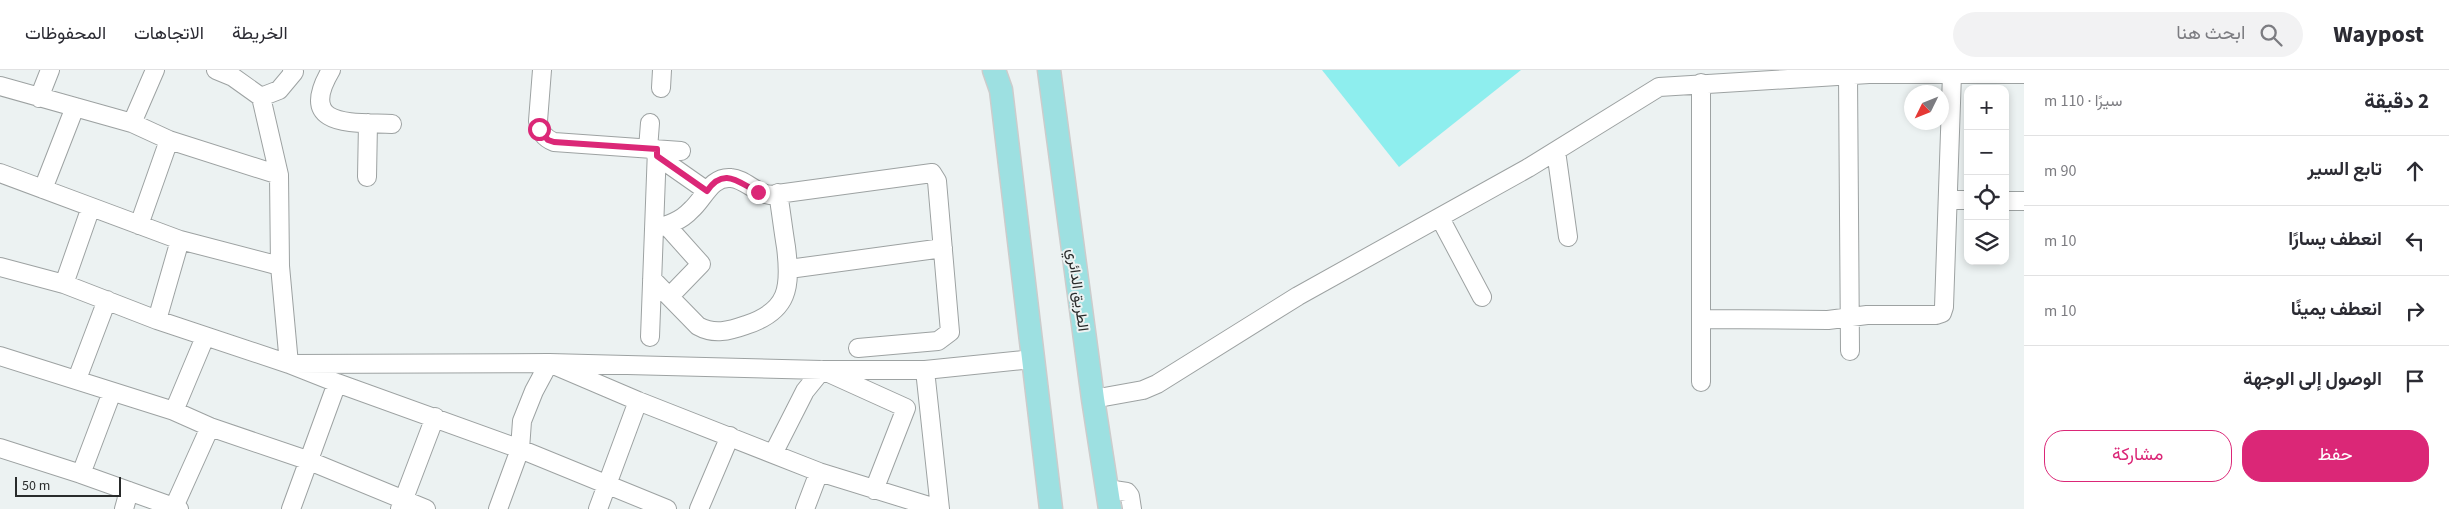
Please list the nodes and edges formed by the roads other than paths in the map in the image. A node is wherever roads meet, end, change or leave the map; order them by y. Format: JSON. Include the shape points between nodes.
{"nodes":[{"id":1,"x":50,"y":70,"type":"edge"},
{"id":2,"x":155,"y":70,"type":"edge"},
{"id":3,"x":216,"y":70,"type":"edge"},
{"id":4,"x":292,"y":70,"type":"edge"},
{"id":5,"x":330,"y":70,"type":"edge"},
{"id":6,"x":542,"y":70,"type":"edge"},
{"id":7,"x":662,"y":70,"type":"edge"},
{"id":8,"x":1049,"y":70,"type":"edge"},
{"id":9,"x":1869,"y":72,"type":"edge"},
{"id":10,"x":1952,"y":74,"type":"junction"},
{"id":11,"x":2024,"y":74,"type":"edge"},
{"id":12,"x":1745,"y":75,"type":"edge"},
{"id":13,"x":1848,"y":75,"type":"junction"},
{"id":14,"x":998,"y":77,"type":"edge"},
{"id":15,"x":1676,"y":77,"type":"edge"},
{"id":16,"x":1712,"y":78,"type":"edge"},
{"id":17,"x":1998,"y":81,"type":"edge"},
{"id":18,"x":0,"y":86,"type":"edge"},
{"id":19,"x":660,"y":88,"type":"dead end"},
{"id":20,"x":261,"y":96,"type":"junction"},
{"id":21,"x":39,"y":98,"type":"junction"},
{"id":22,"x":74,"y":107,"type":"junction"},
{"id":23,"x":132,"y":123,"type":"junction"},
{"id":24,"x":368,"y":123,"type":"junction"},
{"id":25,"x":650,"y":123,"type":"dead end"},
{"id":26,"x":392,"y":124,"type":"dead end"},
{"id":27,"x":169,"y":140,"type":"junction"},
{"id":28,"x":681,"y":151,"type":"dead end"},
{"id":29,"x":1556,"y":151,"type":"junction"},
{"id":30,"x":654,"y":152,"type":"junction"},
{"id":31,"x":0,"y":173,"type":"edge"},
{"id":32,"x":279,"y":175,"type":"junction"},
{"id":33,"x":367,"y":177,"type":"dead end"},
{"id":34,"x":43,"y":189,"type":"junction"},
{"id":35,"x":707,"y":191,"type":"junction"},
{"id":36,"x":778,"y":194,"type":"junction"},
{"id":37,"x":1948,"y":200,"type":"junction"},
{"id":38,"x":1964,"y":200,"type":"edge"},
{"id":39,"x":2009,"y":201,"type":"edge"},
{"id":40,"x":2024,"y":201,"type":"edge"},
{"id":41,"x":91,"y":207,"type":"junction"},
{"id":42,"x":1440,"y":218,"type":"junction"},
{"id":43,"x":139,"y":224,"type":"junction"},
{"id":44,"x":660,"y":227,"type":"junction"},
{"id":45,"x":1568,"y":237,"type":"dead end"},
{"id":46,"x":180,"y":240,"type":"junction"},
{"id":47,"x":944,"y":248,"type":"junction"},
{"id":48,"x":0,"y":266,"type":"edge"},
{"id":49,"x":280,"y":266,"type":"junction"},
{"id":50,"x":789,"y":269,"type":"junction"},
{"id":51,"x":652,"y":280,"type":"junction"},
{"id":52,"x":64,"y":284,"type":"junction"},
{"id":53,"x":670,"y":296,"type":"junction"},
{"id":54,"x":1482,"y":297,"type":"dead end"},
{"id":55,"x":107,"y":300,"type":"junction"},
{"id":56,"x":1850,"y":317,"type":"junction"},
{"id":57,"x":1701,"y":319,"type":"junction"},
{"id":58,"x":157,"y":320,"type":"junction"},
{"id":59,"x":205,"y":337,"type":"junction"},
{"id":60,"x":650,"y":337,"type":"dead end"},
{"id":61,"x":858,"y":348,"type":"dead end"},
{"id":62,"x":1850,"y":351,"type":"dead end"},
{"id":63,"x":0,"y":356,"type":"edge"},
{"id":64,"x":1033,"y":359,"type":"junction"},
{"id":65,"x":549,"y":363,"type":"junction"},
{"id":66,"x":289,"y":364,"type":"junction"},
{"id":67,"x":822,"y":370,"type":"junction"},
{"id":68,"x":925,"y":370,"type":"junction"},
{"id":69,"x":76,"y":379,"type":"junction"},
{"id":70,"x":1701,"y":382,"type":"dead end"},
{"id":71,"x":337,"y":383,"type":"junction"},
{"id":72,"x":112,"y":392,"type":"junction"},
{"id":73,"x":1093,"y":399,"type":"junction"},
{"id":74,"x":638,"y":401,"type":"junction"},
{"id":75,"x":929,"y":406,"type":"junction"},
{"id":76,"x":906,"y":408,"type":"junction"},
{"id":77,"x":174,"y":411,"type":"junction"},
{"id":78,"x":435,"y":418,"type":"junction"},
{"id":79,"x":210,"y":427,"type":"junction"},
{"id":80,"x":730,"y":436,"type":"junction"},
{"id":81,"x":0,"y":448,"type":"edge"},
{"id":82,"x":520,"y":448,"type":"junction"},
{"id":83,"x":774,"y":452,"type":"junction"},
{"id":84,"x":307,"y":460,"type":"junction"},
{"id":85,"x":818,"y":472,"type":"junction"},
{"id":86,"x":81,"y":474,"type":"junction"},
{"id":87,"x":607,"y":486,"type":"junction"},
{"id":88,"x":874,"y":490,"type":"junction"},
{"id":89,"x":129,"y":491,"type":"junction"},
{"id":90,"x":1109,"y":499,"type":"edge"},
{"id":91,"x":401,"y":504,"type":"edge"},
{"id":92,"x":176,"y":508,"type":"edge"},
{"id":93,"x":124,"y":509,"type":"edge"},
{"id":94,"x":291,"y":509,"type":"edge"},
{"id":95,"x":426,"y":509,"type":"edge"},
{"id":96,"x":498,"y":509,"type":"edge"},
{"id":97,"x":598,"y":509,"type":"edge"},
{"id":98,"x":667,"y":509,"type":"edge"},
{"id":99,"x":699,"y":509,"type":"edge"},
{"id":100,"x":805,"y":509,"type":"edge"},
{"id":101,"x":940,"y":509,"type":"edge"},
{"id":102,"x":1051,"y":509,"type":"edge"},
{"id":103,"x":1132,"y":509,"type":"edge"}],
"edges":[{"from":1,"to":21,"type":"street"},
{"from":2,"to":23,"type":"street"},
{"from":3,"to":20,"type":"street"},
{"from":4,"to":20,"type":"street","via":[[294,72],[279,90]]},
{"from":5,"to":24,"type":"street","via":[[321,88],[323,110],[339,122]]},
{"from":6,"to":30,"type":"street","via":[[538,121],[539,129],[548,140]]},
{"from":7,"to":19,"type":"street"},
{"from":8,"to":73,"type":"main road","name":"الطريق الدائري"},
{"from":9,"to":10,"type":"street"},
{"from":9,"to":13,"type":"street"},
{"from":10,"to":17,"type":"street"},
{"from":10,"to":37,"type":"street"},
{"from":11,"to":17,"type":"street"},
{"from":12,"to":13,"type":"street"},
{"from":12,"to":16,"type":"street"},
{"from":13,"to":56,"type":"street"},
{"from":14,"to":64,"type":"main road"},
{"from":15,"to":16,"type":"street"},
{"from":15,"to":29,"type":"street"},
{"from":16,"to":57,"type":"street"},
{"from":18,"to":21,"type":"street"},
{"from":20,"to":32,"type":"street"},
{"from":21,"to":22,"type":"street"},
{"from":22,"to":23,"type":"street"},
{"from":22,"to":34,"type":"street"},
{"from":23,"to":27,"type":"street"},
{"from":24,"to":26,"type":"street"},
{"from":24,"to":33,"type":"street"},
{"from":25,"to":30,"type":"street"},
{"from":27,"to":32,"type":"street"},
{"from":27,"to":43,"type":"street"},
{"from":28,"to":30,"type":"street"},
{"from":29,"to":42,"type":"street"},
{"from":29,"to":45,"type":"street"},
{"from":30,"to":35,"type":"street"},
{"from":30,"to":44,"type":"street"},
{"from":31,"to":34,"type":"street"},
{"from":32,"to":49,"type":"street"},
{"from":34,"to":41,"type":"street"},
{"from":35,"to":36,"type":"street","via":[[717,181],[732,178],[764,194]]},
{"from":35,"to":44,"type":"street","via":[[690,211]]},
{"from":36,"to":47,"type":"street","via":[[932,173],[937,181]]},
{"from":36,"to":50,"type":"street"},
{"from":37,"to":38,"type":"street"},
{"from":37,"to":56,"type":"street","via":[[1942,313],[1936,316]]},
{"from":39,"to":40,"type":"street"},
{"from":41,"to":43,"type":"street"},
{"from":41,"to":52,"type":"street"},
{"from":42,"to":54,"type":"street"},
{"from":42,"to":73,"type":"street","via":[[1298,296],[1157,384],[1143,390]]},
{"from":43,"to":46,"type":"street"},
{"from":44,"to":51,"type":"street"},
{"from":44,"to":53,"type":"street","via":[[701,264]]},
{"from":46,"to":49,"type":"street"},
{"from":46,"to":58,"type":"street"},
{"from":47,"to":50,"type":"street"},
{"from":47,"to":61,"type":"street","via":[[950,327],[947,336],[938,341]]},
{"from":48,"to":52,"type":"street"},
{"from":49,"to":66,"type":"street"},
{"from":50,"to":53,"type":"street","via":[[788,285],[775,310],[752,323],[726,331],[706,331],[698,326]]},
{"from":51,"to":53,"type":"street"},
{"from":51,"to":60,"type":"street"},
{"from":52,"to":55,"type":"street"},
{"from":55,"to":58,"type":"street"},
{"from":55,"to":69,"type":"street"},
{"from":56,"to":57,"type":"street","via":[[1828,320]]},
{"from":56,"to":62,"type":"street"},
{"from":57,"to":70,"type":"street"},
{"from":58,"to":59,"type":"street"},
{"from":59,"to":66,"type":"street"},
{"from":59,"to":77,"type":"street"},
{"from":63,"to":69,"type":"street"},
{"from":64,"to":68,"type":"street"},
{"from":64,"to":102,"type":"main road"},
{"from":65,"to":66,"type":"street"},
{"from":65,"to":67,"type":"street"},
{"from":65,"to":74,"type":"street"},
{"from":65,"to":82,"type":"street","via":[[522,421]]},
{"from":66,"to":71,"type":"street"},
{"from":67,"to":68,"type":"street"},
{"from":67,"to":76,"type":"street"},
{"from":67,"to":83,"type":"street","via":[[805,391]]},
{"from":68,"to":75,"type":"street"},
{"from":69,"to":72,"type":"street"},
{"from":71,"to":78,"type":"street"},
{"from":71,"to":84,"type":"street"},
{"from":72,"to":77,"type":"street"},
{"from":72,"to":86,"type":"street"},
{"from":73,"to":90,"type":"main road","name":"الطريق الدائري"},
{"from":74,"to":80,"type":"street"},
{"from":74,"to":87,"type":"street"},
{"from":75,"to":76,"type":"street"},
{"from":75,"to":101,"type":"street"},
{"from":76,"to":88,"type":"street"},
{"from":77,"to":79,"type":"street"},
{"from":78,"to":82,"type":"street"},
{"from":78,"to":91,"type":"street"},
{"from":79,"to":84,"type":"street"},
{"from":79,"to":92,"type":"street"},
{"from":80,"to":83,"type":"street"},
{"from":80,"to":99,"type":"street"},
{"from":81,"to":86,"type":"street"},
{"from":82,"to":87,"type":"street"},
{"from":82,"to":96,"type":"street"},
{"from":83,"to":85,"type":"street"},
{"from":84,"to":91,"type":"street"},
{"from":84,"to":94,"type":"street"},
{"from":85,"to":88,"type":"street"},
{"from":85,"to":100,"type":"street"},
{"from":86,"to":89,"type":"street"},
{"from":87,"to":97,"type":"street"},
{"from":87,"to":98,"type":"street"},
{"from":88,"to":101,"type":"street"},
{"from":89,"to":92,"type":"street"},
{"from":89,"to":93,"type":"street"},
{"from":90,"to":103,"type":"street","via":[[1127,492]]},
{"from":91,"to":95,"type":"street"}]}
